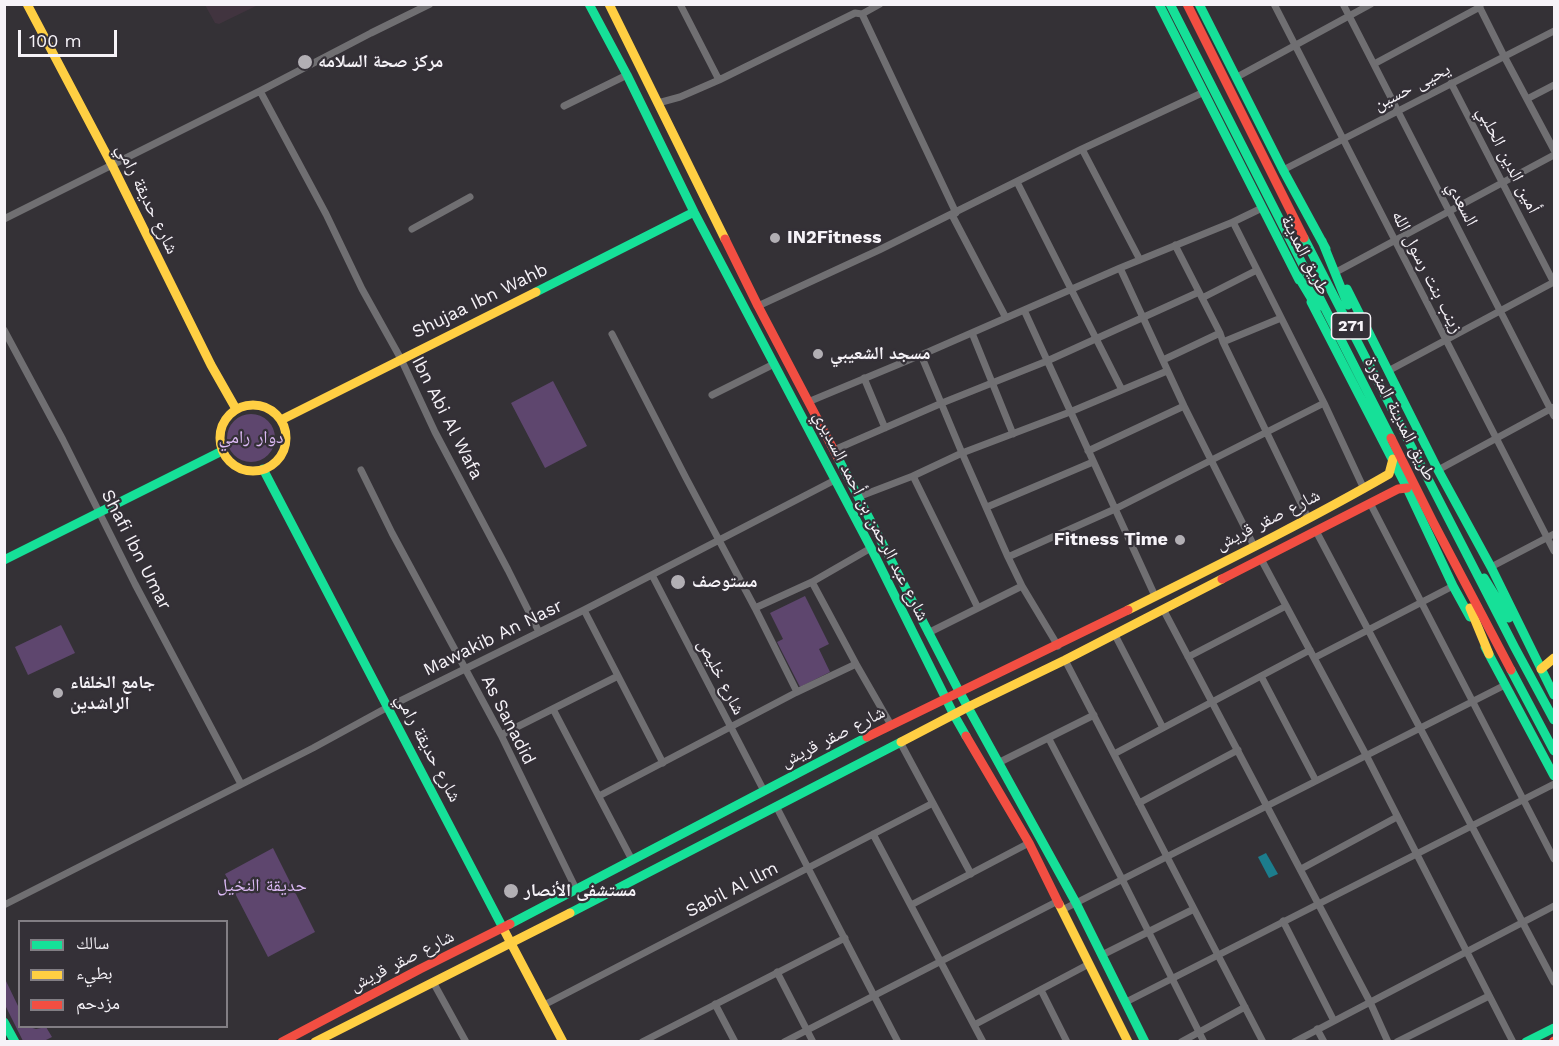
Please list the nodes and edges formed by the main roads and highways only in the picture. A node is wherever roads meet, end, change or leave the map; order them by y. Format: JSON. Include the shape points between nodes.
{"nodes":[{"id":1,"x":27,"y":4,"type":"edge"},
{"id":2,"x":589,"y":4,"type":"edge"},
{"id":3,"x":609,"y":4,"type":"edge"},
{"id":4,"x":1161,"y":4,"type":"edge"},
{"id":5,"x":1170,"y":4,"type":"edge"},
{"id":6,"x":1199,"y":4,"type":"edge"},
{"id":7,"x":1188,"y":6,"type":"edge"},
{"id":8,"x":615,"y":18,"type":"junction"},
{"id":9,"x":601,"y":27,"type":"junction"},
{"id":10,"x":1243,"y":91,"type":"junction"},
{"id":11,"x":694,"y":212,"type":"junction"},
{"id":12,"x":1322,"y":242,"type":"junction"},
{"id":13,"x":1296,"y":273,"type":"junction"},
{"id":14,"x":1372,"y":368,"type":"junction"},
{"id":15,"x":1371,"y":398,"type":"junction"},
{"id":16,"x":236,"y":409,"type":"junction"},
{"id":17,"x":281,"y":420,"type":"junction"},
{"id":18,"x":222,"y":451,"type":"junction"},
{"id":19,"x":1393,"y":459,"type":"junction"},
{"id":20,"x":263,"y":469,"type":"junction"},
{"id":21,"x":1407,"y":488,"type":"junction"},
{"id":22,"x":1341,"y":501,"type":"junction"},
{"id":23,"x":1348,"y":514,"type":"junction"},
{"id":24,"x":1433,"y":522,"type":"junction"},
{"id":25,"x":1458,"y":534,"type":"junction"},
{"id":26,"x":4,"y":560,"type":"edge"},
{"id":27,"x":1129,"y":609,"type":"junction"},
{"id":28,"x":1137,"y":623,"type":"junction"},
{"id":29,"x":1489,"y":654,"type":"junction"},
{"id":30,"x":1554,"y":658,"type":"edge"},
{"id":31,"x":1554,"y":665,"type":"edge"},
{"id":32,"x":1541,"y":669,"type":"junction"},
{"id":33,"x":960,"y":693,"type":"junction"},
{"id":34,"x":1554,"y":695,"type":"edge"},
{"id":35,"x":947,"y":700,"type":"junction"},
{"id":36,"x":968,"y":707,"type":"junction"},
{"id":37,"x":954,"y":715,"type":"junction"},
{"id":38,"x":1554,"y":720,"type":"edge"},
{"id":39,"x":1554,"y":751,"type":"edge"},
{"id":40,"x":1554,"y":776,"type":"edge"},
{"id":41,"x":504,"y":928,"type":"junction"},
{"id":42,"x":511,"y":942,"type":"junction"},
{"id":43,"x":4,"y":1022,"type":"edge"},
{"id":44,"x":1554,"y":1028,"type":"edge"},
{"id":45,"x":15,"y":1041,"type":"edge"},
{"id":46,"x":282,"y":1041,"type":"edge"},
{"id":47,"x":315,"y":1041,"type":"edge"},
{"id":48,"x":563,"y":1041,"type":"edge"},
{"id":49,"x":1128,"y":1041,"type":"edge"},
{"id":50,"x":1145,"y":1041,"type":"edge"},
{"id":51,"x":1526,"y":1041,"type":"edge"}],
"edges":[{"from":1,"to":16,"type":"main road","name":"شارع حديقة رامي"},
{"from":2,"to":9,"type":"main road","name":"شارع عبد الرحمن بن أحمد السديري"},
{"from":3,"to":8,"type":"main road","name":"شارع عبد الرحمن بن أحمد السديري"},
{"from":4,"to":13,"type":"main road","name":"طريق المدينة"},
{"from":5,"to":15,"type":"main road","name":"طريق المدينة المنورة","number":"271"},
{"from":6,"to":10,"type":"main road","name":"طريق المدينة"},
{"from":7,"to":10,"type":"main road"},
{"from":7,"to":14,"type":"main road","name":"طريق المدينة المنورة","number":"271"},
{"from":8,"to":9,"type":"main road"},
{"from":8,"to":33,"type":"main road","name":"شارع عبد الرحمن بن أحمد السديري","via":[[758,306]]},
{"from":9,"to":11,"type":"main road","name":"شارع عبد الرحمن بن أحمد السديري"},
{"from":10,"to":12,"type":"main road","name":"طريق المدينة"},
{"from":11,"to":17,"type":"main road","name":"Shujaa Ibn Wahb"},
{"from":11,"to":35,"type":"main road","name":"شارع عبد الرحمن بن أحمد السديري"},
{"from":12,"to":14,"type":"main road"},
{"from":12,"to":32,"type":"main road","name":"طريق المدينة"},
{"from":13,"to":15,"type":"main road"},
{"from":13,"to":19,"type":"main road","name":"طريق المدينة"},
{"from":14,"to":25,"type":"main road","name":"طريق المدينة المنورة","number":"271"},
{"from":15,"to":24,"type":"main road","name":"طريق المدينة المنورة","number":"271"},
{"from":16,"to":17,"type":"main road","via":[[260,405]]},
{"from":16,"to":18,"type":"main road","via":[[221,428]]},
{"from":17,"to":20,"type":"main road","via":[[286,435],[284,450],[275,463]]},
{"from":18,"to":20,"type":"main road","via":[[231,463],[245,470]]},
{"from":18,"to":26,"type":"main road"},
{"from":19,"to":21,"type":"main road","name":"طريق المدينة"},
{"from":19,"to":22,"type":"main road","name":"شارع صقر قريش","via":[[1389,474]]},
{"from":20,"to":41,"type":"main road","name":"شارع حديقة رامي"},
{"from":21,"to":23,"type":"main road","name":"شارع صقر قريش"},
{"from":21,"to":29,"type":"main road","name":"طريق المدينة"},
{"from":22,"to":23,"type":"main road"},
{"from":22,"to":27,"type":"main road","name":"شارع صقر قريش"},
{"from":23,"to":28,"type":"main road","name":"شارع صقر قريش"},
{"from":24,"to":29,"type":"main road"},
{"from":24,"to":39,"type":"main road","name":"طريق المدينة المنورة","number":"271"},
{"from":25,"to":32,"type":"main road","name":"طريق المدينة"},
{"from":25,"to":38,"type":"main road","name":"طريق المدينة المنورة","number":"271"},
{"from":27,"to":28,"type":"main road"},
{"from":27,"to":33,"type":"main road","name":"شارع صقر قريش"},
{"from":28,"to":36,"type":"main road","name":"شارع صقر قريش"},
{"from":29,"to":40,"type":"main road","name":"طريق المدينة"},
{"from":30,"to":32,"type":"main road"},
{"from":31,"to":32,"type":"main road"},
{"from":32,"to":34,"type":"main road","name":"طريق المدينة"},
{"from":33,"to":35,"type":"main road","name":"شارع صقر قريش"},
{"from":33,"to":36,"type":"main road","name":"شارع عبد الرحمن بن أحمد السديري"},
{"from":35,"to":37,"type":"main road","name":"شارع عبد الرحمن بن أحمد السديري"},
{"from":35,"to":41,"type":"main road","name":"شارع صقر قريش","via":[[891,725]]},
{"from":36,"to":37,"type":"main road","name":"شارع صقر قريش"},
{"from":36,"to":50,"type":"main road","name":"شارع عبد الرحمن بن أحمد السديري","via":[[1076,903]]},
{"from":37,"to":42,"type":"main road","name":"شارع صقر قريش"},
{"from":37,"to":49,"type":"main road","name":"شارع عبد الرحمن بن أحمد السديري","via":[[1029,843]]},
{"from":41,"to":42,"type":"main road","name":"شارع حديقة رامي"},
{"from":41,"to":46,"type":"main road","name":"شارع صقر قريش"},
{"from":42,"to":47,"type":"main road","name":"شارع صقر قريش"},
{"from":42,"to":48,"type":"main road","name":"شارع حديقة رامي"},
{"from":43,"to":45,"type":"main road"},
{"from":44,"to":51,"type":"main road"}]}
